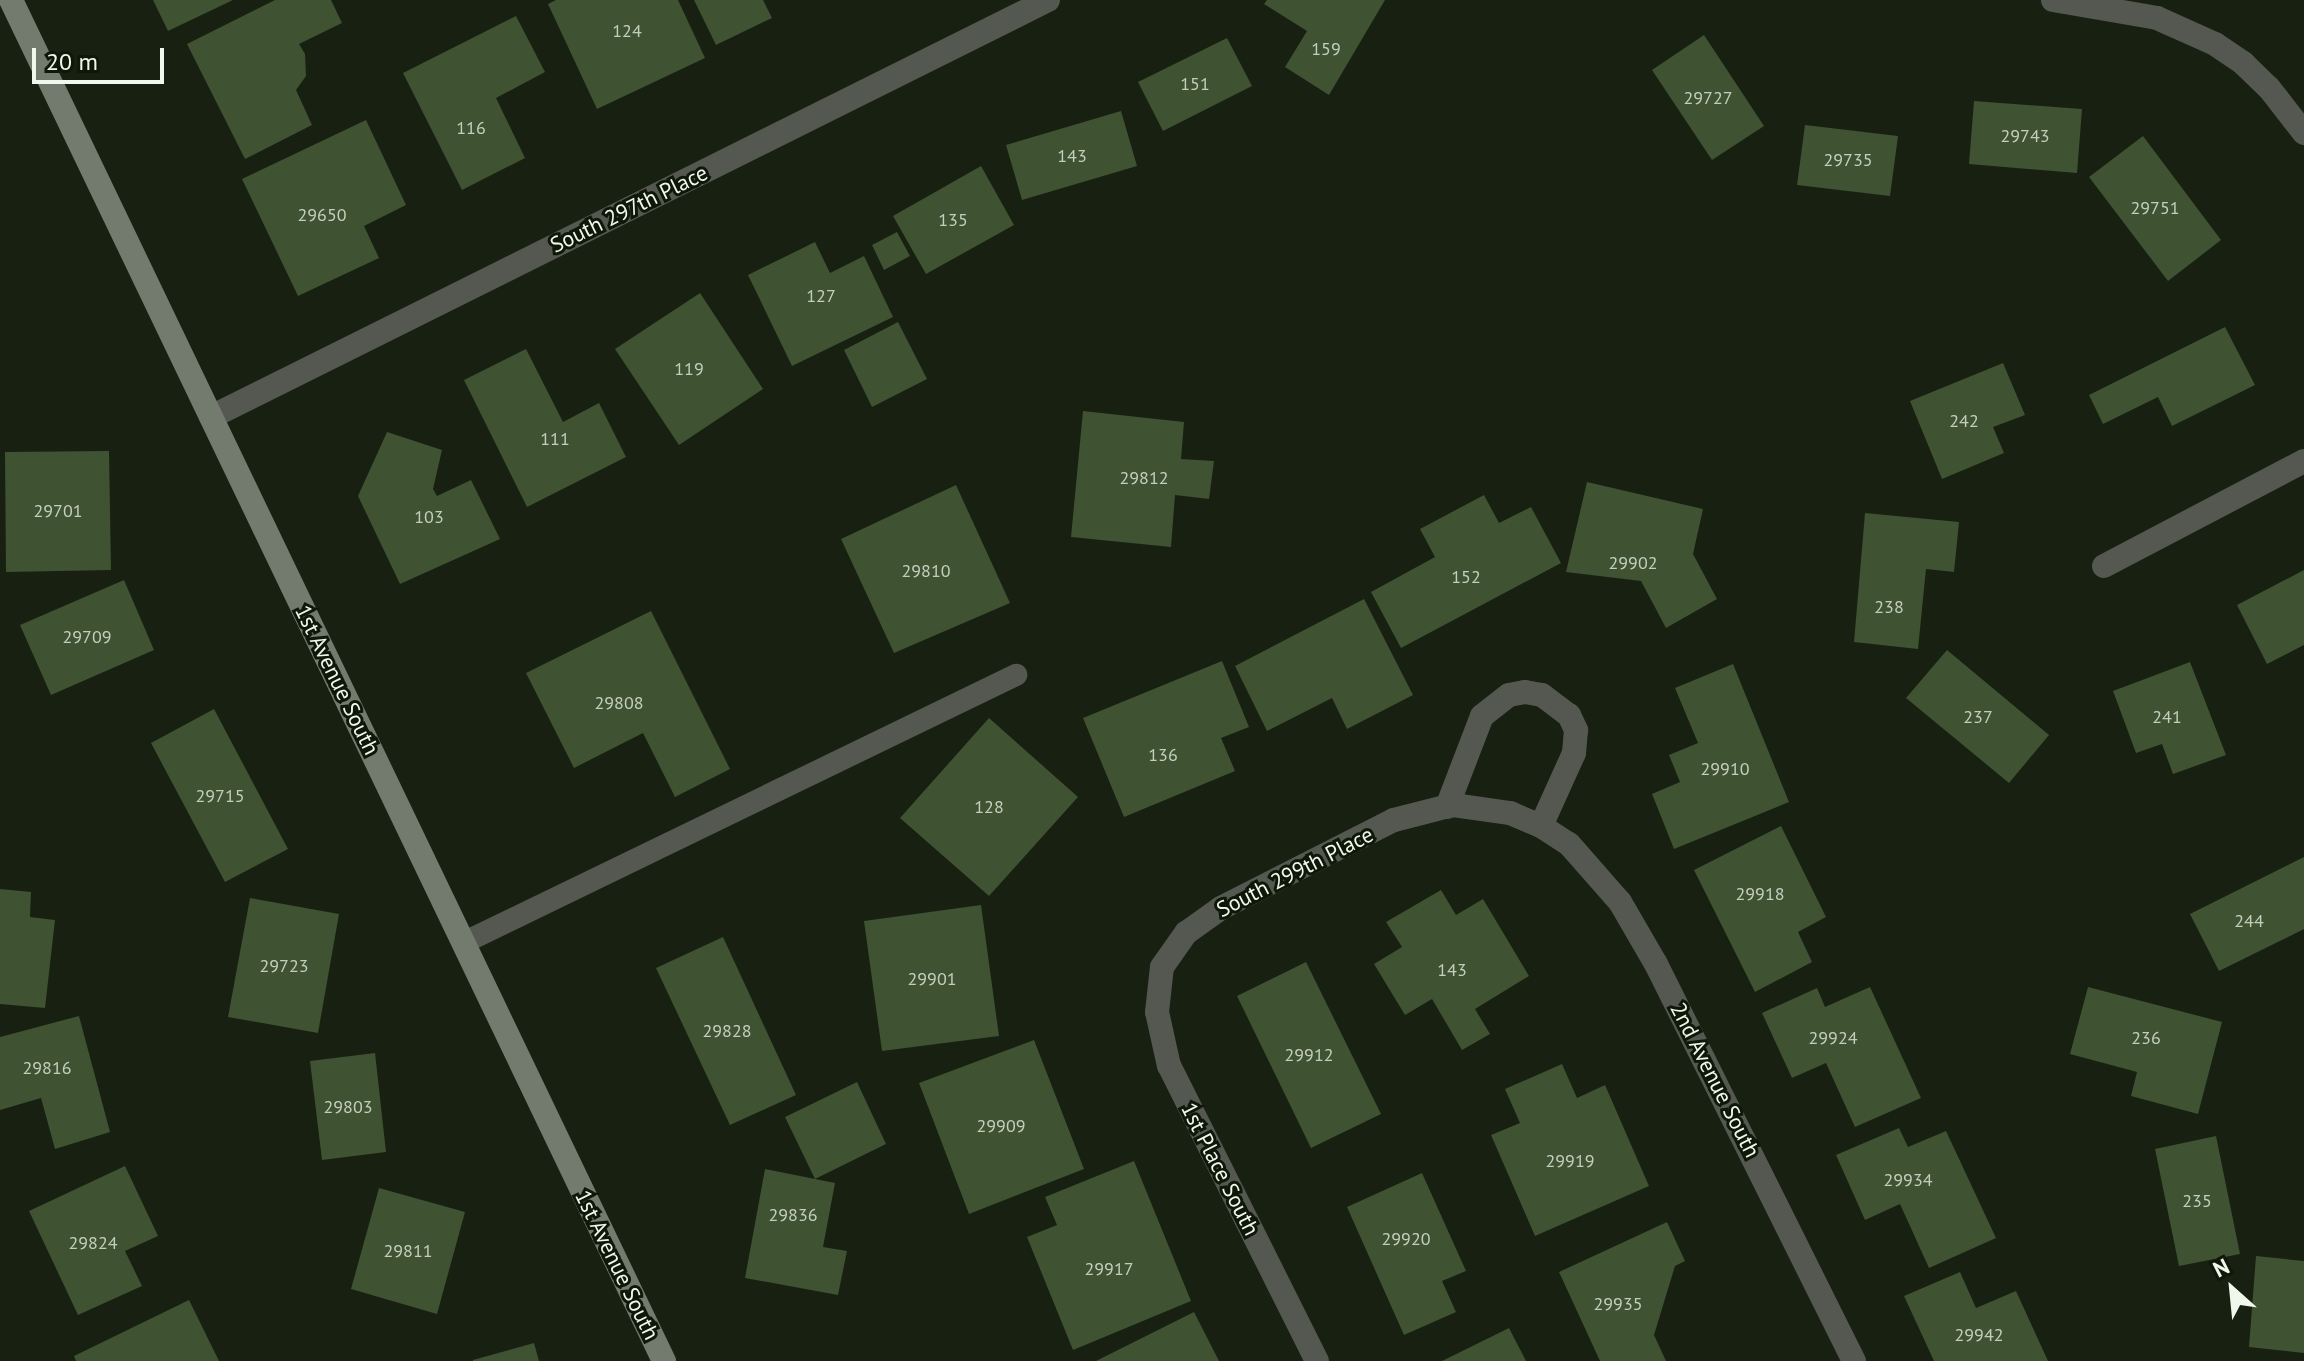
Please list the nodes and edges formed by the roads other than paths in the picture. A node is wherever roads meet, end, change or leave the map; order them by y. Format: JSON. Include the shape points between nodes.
{"nodes":[{"id":1,"x":11,"y":0,"type":"edge"},
{"id":2,"x":1048,"y":0,"type":"edge"},
{"id":3,"x":2053,"y":0,"type":"edge"},
{"id":4,"x":2304,"y":133,"type":"edge"},
{"id":5,"x":211,"y":417,"type":"junction"},
{"id":6,"x":2304,"y":461,"type":"edge"},
{"id":7,"x":2104,"y":566,"type":"dead end"},
{"id":8,"x":1016,"y":675,"type":"dead end"},
{"id":9,"x":1447,"y":807,"type":"junction"},
{"id":10,"x":1510,"y":813,"type":"joint"},
{"id":11,"x":1541,"y":826,"type":"junction"},
{"id":12,"x":463,"y":943,"type":"junction"},
{"id":13,"x":1162,"y":967,"type":"joint"},
{"id":14,"x":664,"y":1361,"type":"edge"},
{"id":15,"x":1317,"y":1361,"type":"edge"},
{"id":16,"x":1854,"y":1361,"type":"edge"}],
"edges":[{"from":1,"to":5,"type":"street","name":"1st Avenue South"},
{"from":2,"to":5,"type":"street","name":"South 297th Place"},
{"from":3,"to":4,"type":"street","via":[[2157,18],[2215,44],[2269,88]]},
{"from":5,"to":12,"type":"street","name":"1st Avenue South"},
{"from":6,"to":7,"type":"street"},
{"from":8,"to":12,"type":"lane"},
{"from":9,"to":10,"type":"street","name":"South 299th Place"},
{"from":9,"to":11,"type":"street","via":[[1482,716],[1509,695],[1542,695],[1557,703],[1576,730],[1574,753]]},
{"from":9,"to":13,"type":"street","name":"South 299th Place","via":[[1394,820],[1221,908],[1186,933]]},
{"from":10,"to":11,"type":"street","name":"2nd Avenue South"},
{"from":11,"to":16,"type":"street","name":"2nd Avenue South","via":[[1595,870],[1639,933]]},
{"from":12,"to":14,"type":"street","name":"1st Avenue South"},
{"from":13,"to":15,"type":"street","name":"1st Place South","via":[[1157,1012],[1169,1066]]}]}
